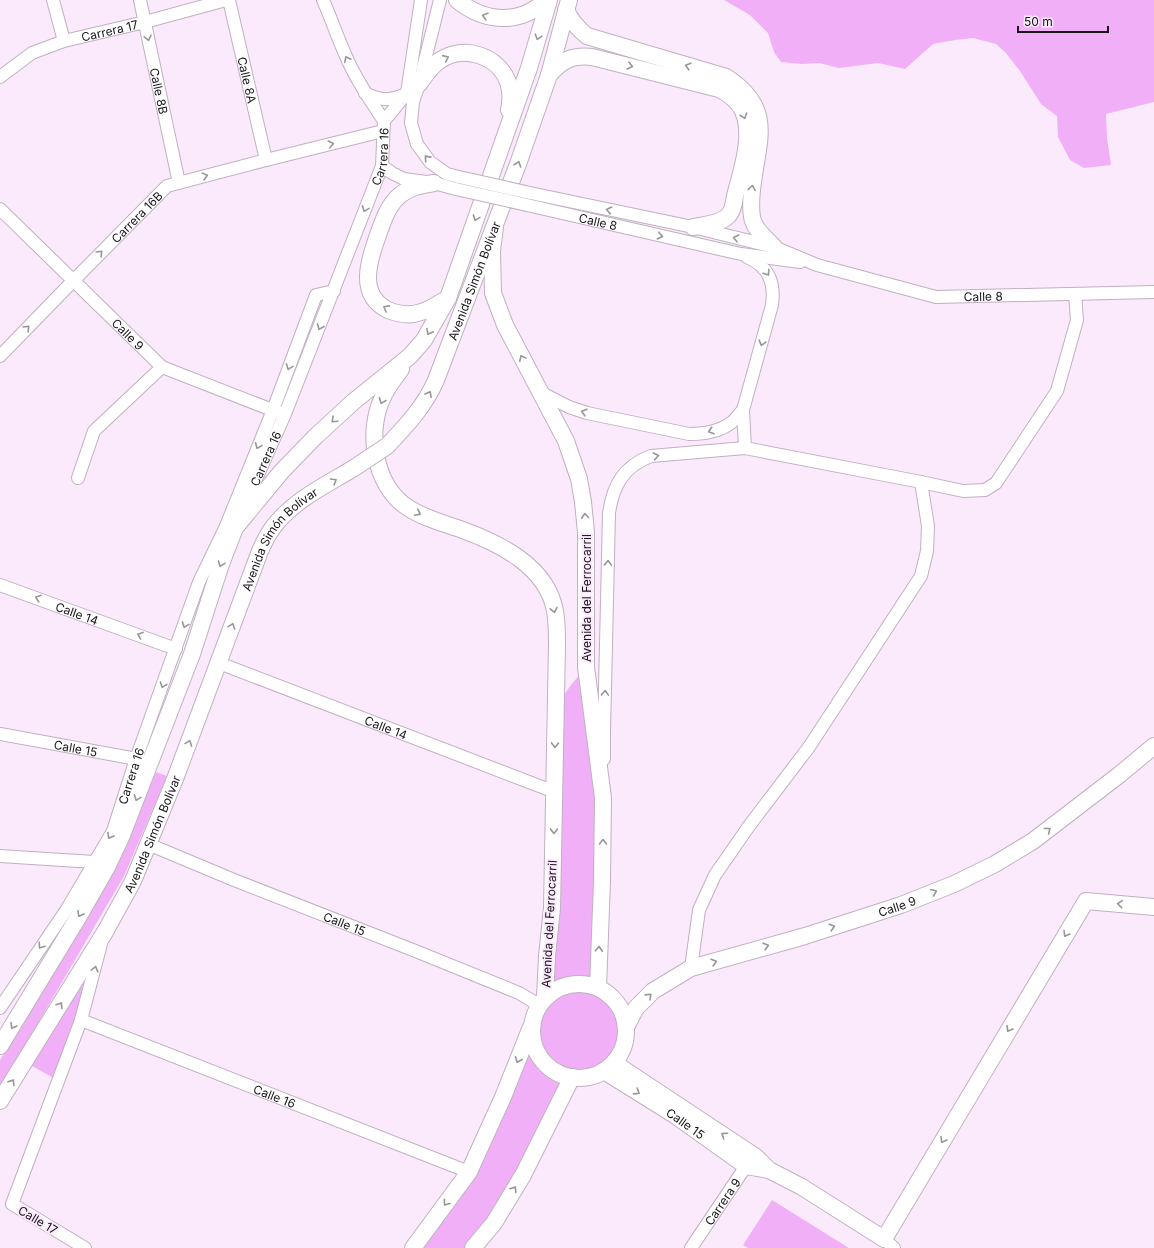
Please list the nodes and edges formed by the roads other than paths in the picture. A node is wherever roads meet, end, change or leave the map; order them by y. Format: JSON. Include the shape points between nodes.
{"nodes":[{"id":1,"x":53,"y":0,"type":"edge"},
{"id":2,"x":140,"y":0,"type":"edge"},
{"id":3,"x":228,"y":0,"type":"edge"},
{"id":4,"x":322,"y":0,"type":"edge"},
{"id":5,"x":421,"y":0,"type":"edge"},
{"id":6,"x":440,"y":0,"type":"edge"},
{"id":7,"x":457,"y":0,"type":"edge"},
{"id":8,"x":548,"y":0,"type":"edge"},
{"id":9,"x":568,"y":5,"type":"edge"},
{"id":10,"x":144,"y":22,"type":"junction"},
{"id":11,"x":64,"y":41,"type":"junction"},
{"id":12,"x":549,"y":75,"type":"junction"},
{"id":13,"x":0,"y":77,"type":"edge"},
{"id":14,"x":365,"y":93,"type":"junction"},
{"id":15,"x":413,"y":93,"type":"junction"},
{"id":16,"x":384,"y":126,"type":"junction"},
{"id":17,"x":499,"y":155,"type":"junction"},
{"id":18,"x":266,"y":160,"type":"junction"},
{"id":19,"x":382,"y":166,"type":"junction"},
{"id":20,"x":179,"y":182,"type":"junction"},
{"id":21,"x":434,"y":183,"type":"junction"},
{"id":22,"x":458,"y":183,"type":"junction"},
{"id":23,"x":528,"y":199,"type":"junction"},
{"id":24,"x":0,"y":209,"type":"edge"},
{"id":25,"x":495,"y":227,"type":"junction"},
{"id":26,"x":693,"y":227,"type":"junction"},
{"id":27,"x":774,"y":247,"type":"junction"},
{"id":28,"x":741,"y":254,"type":"junction"},
{"id":29,"x":817,"y":265,"type":"junction"},
{"id":30,"x":73,"y":280,"type":"junction"},
{"id":31,"x":334,"y":291,"type":"junction"},
{"id":32,"x":1154,"y":292,"type":"edge"},
{"id":33,"x":1075,"y":294,"type":"junction"},
{"id":34,"x":448,"y":298,"type":"junction"},
{"id":35,"x":0,"y":356,"type":"edge"},
{"id":36,"x":410,"y":356,"type":"junction"},
{"id":37,"x":162,"y":367,"type":"junction"},
{"id":38,"x":540,"y":392,"type":"junction"},
{"id":39,"x":273,"y":410,"type":"junction"},
{"id":40,"x":743,"y":410,"type":"junction"},
{"id":41,"x":285,"y":414,"type":"junction"},
{"id":42,"x":745,"y":448,"type":"junction"},
{"id":43,"x":78,"y":478,"type":"dead end"},
{"id":44,"x":921,"y":482,"type":"junction"},
{"id":45,"x":230,"y":527,"type":"junction"},
{"id":46,"x":0,"y":585,"type":"edge"},
{"id":47,"x":176,"y":649,"type":"junction"},
{"id":48,"x":218,"y":663,"type":"junction"},
{"id":49,"x":0,"y":734,"type":"edge"},
{"id":50,"x":1154,"y":746,"type":"edge"},
{"id":51,"x":143,"y":760,"type":"junction"},
{"id":52,"x":555,"y":792,"type":"junction"},
{"id":53,"x":603,"y":798,"type":"junction"},
{"id":54,"x":148,"y":844,"type":"junction"},
{"id":55,"x":0,"y":856,"type":"edge"},
{"id":56,"x":94,"y":862,"type":"junction"},
{"id":57,"x":1154,"y":907,"type":"edge"},
{"id":58,"x":105,"y":932,"type":"junction"},
{"id":59,"x":691,"y":968,"type":"junction"},
{"id":60,"x":598,"y":988,"type":"junction"},
{"id":61,"x":542,"y":1001,"type":"junction"},
{"id":62,"x":0,"y":1008,"type":"edge"},
{"id":63,"x":81,"y":1020,"type":"junction"},
{"id":64,"x":532,"y":1024,"type":"junction"},
{"id":65,"x":626,"y":1027,"type":"junction"},
{"id":66,"x":0,"y":1046,"type":"edge"},
{"id":67,"x":609,"y":1067,"type":"junction"},
{"id":68,"x":572,"y":1078,"type":"junction"},
{"id":69,"x":0,"y":1102,"type":"edge"},
{"id":70,"x":751,"y":1162,"type":"junction"},
{"id":71,"x":469,"y":1172,"type":"junction"},
{"id":72,"x":889,"y":1243,"type":"edge"},
{"id":73,"x":85,"y":1248,"type":"edge"},
{"id":74,"x":413,"y":1248,"type":"edge"},
{"id":75,"x":473,"y":1248,"type":"edge"},
{"id":76,"x":691,"y":1248,"type":"edge"}],
"edges":[{"from":1,"to":11,"type":"street"},
{"from":2,"to":10,"type":"street","name":"Calle 8B"},
{"from":3,"to":10,"type":"street","name":"Carrera 17"},
{"from":3,"to":18,"type":"street","name":"Calle 8A"},
{"from":14,"to":4,"type":"street","one_way":true,"via":[[345,55]]},
{"from":5,"to":15,"type":"street"},
{"from":6,"to":15,"type":"street"},
{"from":8,"to":7,"type":"main road","one_way":true,"via":[[532,11],[510,18],[487,17]]},
{"from":8,"to":17,"type":"main road","name":"Avenida Simón Bolívar","one_way":true,"via":[[529,68]]},
{"from":9,"to":12,"type":"main road","name":"Avenida Simón Bolívar"},
{"from":27,"to":9,"type":"main road","one_way":true,"via":[[758,231],[751,212],[760,133],[756,112],[744,91],[726,77],[587,36],[570,20]]},
{"from":10,"to":11,"type":"street","name":"Carrera 17"},
{"from":10,"to":20,"type":"street","name":"Calle 8B","one_way":true},
{"from":11,"to":13,"type":"street","name":"Carrera 17","via":[[32,52]]},
{"from":25,"to":12,"type":"main road","name":"Avenida Simón Bolívar","one_way":true},
{"from":12,"to":26,"type":"main road","one_way":true,"via":[[568,59],[592,57],[719,89],[737,101],[743,111],[747,132],[744,162],[733,206],[728,216],[718,222]]},
{"from":14,"to":15,"type":"street","via":[[386,100]]},
{"from":14,"to":16,"type":"street"},
{"from":15,"to":16,"type":"street"},
{"from":15,"to":17,"type":"main road","one_way":true,"via":[[430,68],[448,56],[468,52],[492,61],[504,73],[510,93],[510,108]]},
{"from":22,"to":15,"type":"street","one_way":true,"via":[[422,154],[412,129]]},
{"from":18,"to":16,"type":"street","name":"Carrera 16B","one_way":true},
{"from":16,"to":19,"type":"street","name":"Carrera 16"},
{"from":17,"to":34,"type":"main road","name":"Avenida Simón Bolívar","one_way":true},
{"from":20,"to":18,"type":"street","name":"Carrera 16B","one_way":true},
{"from":19,"to":21,"type":"street","name":"Calle 8","via":[[404,179]]},
{"from":19,"to":31,"type":"street","name":"Carrera 16","one_way":true},
{"from":30,"to":20,"type":"street","name":"Carrera 16B","one_way":true,"via":[[167,186]]},
{"from":21,"to":22,"type":"street","name":"Calle 8"},
{"from":34,"to":21,"type":"main road","one_way":true,"via":[[421,312],[398,314],[376,302],[368,284],[369,265],[388,211],[407,190]]},
{"from":22,"to":23,"type":"street","name":"Calle 8","bridge":true},
{"from":26,"to":23,"type":"street","name":"Calle 8","one_way":true},
{"from":23,"to":28,"type":"street","name":"Calle 8","one_way":true},
{"from":24,"to":30,"type":"street","name":"Calle 9"},
{"from":38,"to":25,"type":"main road","name":"Avenida del Ferrocarril","one_way":true,"via":[[505,325],[493,293],[492,251]]},
{"from":48,"to":25,"type":"main road","name":"Avenida Simón Bolívar","one_way":true,"bridge":true,"via":[[260,551],[274,526],[298,503],[387,446],[418,411],[434,383]]},
{"from":27,"to":26,"type":"street","name":"Calle 8","one_way":true},
{"from":27,"to":29,"type":"street","name":"Calle 8"},
{"from":28,"to":29,"type":"street","name":"Calle 8"},
{"from":28,"to":40,"type":"street","one_way":true,"via":[[755,260],[765,269],[774,292]]},
{"from":29,"to":33,"type":"street","name":"Calle 8","via":[[936,297]]},
{"from":35,"to":30,"type":"street","name":"Carrera 16B","one_way":true},
{"from":30,"to":37,"type":"street","name":"Calle 9"},
{"from":31,"to":39,"type":"street","name":"Carrera 16","one_way":true,"via":[[316,296]]},
{"from":31,"to":41,"type":"street","name":"Carrera 16","one_way":true},
{"from":32,"to":33,"type":"street","name":"Calle 8"},
{"from":33,"to":44,"type":"street","via":[[1077,320],[1057,391],[996,483],[985,490],[963,491]]},
{"from":34,"to":36,"type":"main road","name":"Avenida Simón Bolívar","one_way":true,"via":[[424,340]]},
{"from":36,"to":45,"type":"main road","name":"Avenida Simón Bolívar","one_way":true,"via":[[352,402],[315,437]]},
{"from":36,"to":52,"type":"main road","name":"Avenida del Ferrocarril","one_way":true,"via":[[383,397],[380,406],[374,438],[379,470],[389,489],[407,507],[433,520],[501,546],[537,575],[549,592],[555,610],[556,624]]},
{"from":37,"to":39,"type":"street","name":"Calle 9"},
{"from":37,"to":43,"type":"street","via":[[94,431]]},
{"from":40,"to":38,"type":"street","one_way":true,"via":[[731,423],[720,428],[704,434],[689,434],[587,413]]},
{"from":53,"to":38,"type":"main road","name":"Avenida del Ferrocarril","one_way":true,"via":[[586,667],[584,502],[566,441]]},
{"from":39,"to":41,"type":"street","name":"Calle 9"},
{"from":39,"to":45,"type":"street","name":"Carrera 16","one_way":true},
{"from":40,"to":42,"type":"street"},
{"from":41,"to":45,"type":"street","name":"Carrera 16"},
{"from":42,"to":44,"type":"street"},
{"from":53,"to":42,"type":"street","one_way":true,"via":[[609,513],[616,487],[629,469],[652,456]]},
{"from":44,"to":59,"type":"street","via":[[928,526],[927,552],[921,576],[809,746],[715,875],[698,910]]},
{"from":45,"to":47,"type":"street","name":"Carrera 16","one_way":true,"via":[[202,575]]},
{"from":45,"to":51,"type":"main road","name":"Avenida Simón Bolívar","one_way":true,"via":[[192,654]]},
{"from":47,"to":46,"type":"street","name":"Calle 14","one_way":true},
{"from":47,"to":51,"type":"street","name":"Carrera 16","one_way":true},
{"from":48,"to":52,"type":"street","name":"Calle 14"},
{"from":54,"to":48,"type":"main road","name":"Avenida Simón Bolívar","one_way":true},
{"from":49,"to":51,"type":"street","name":"Calle 15"},
{"from":59,"to":50,"type":"main road","name":"Calle 9","one_way":true,"via":[[864,917],[954,884],[995,864],[1033,841]]},
{"from":51,"to":56,"type":"street","name":"Carrera 16","one_way":true,"via":[[113,831]]},
{"from":51,"to":66,"type":"main road","name":"Avenida Simón Bolívar","one_way":true,"via":[[122,835],[107,867]]},
{"from":52,"to":61,"type":"main road","name":"Avenida del Ferrocarril","one_way":true,"via":[[552,908]]},
{"from":60,"to":53,"type":"main road","name":"Avenida del Ferrocarril","one_way":true},
{"from":54,"to":58,"type":"main road","name":"Avenida Simón Bolívar","via":[[133,881]]},
{"from":54,"to":61,"type":"street","name":"Calle 15"},
{"from":55,"to":56,"type":"street"},
{"from":56,"to":62,"type":"street","name":"Carrera 16","one_way":true,"via":[[67,909]]},
{"from":57,"to":72,"type":"main road","one_way":true,"via":[[1086,901]]},
{"from":63,"to":58,"type":"street","one_way":true},
{"from":69,"to":58,"type":"main road","name":"Avenida Simón Bolívar","one_way":true},
{"from":65,"to":59,"type":"main road","name":"Calle 9","one_way":true,"via":[[636,1008],[653,991]]},
{"from":60,"to":61,"type":"main road","via":[[574,984],[562,987]]},
{"from":60,"to":65,"type":"main road","via":[[612,997],[622,1011]]},
{"from":61,"to":64,"type":"main road"},
{"from":63,"to":71,"type":"street","name":"Calle 16"},
{"from":63,"to":73,"type":"street","name":"Calle 17","via":[[12,1204]]},
{"from":64,"to":68,"type":"main road","via":[[534,1045],[544,1063],[552,1070]]},
{"from":64,"to":71,"type":"main road","one_way":true},
{"from":65,"to":67,"type":"main road","via":[[626,1040],[621,1052]]},
{"from":67,"to":68,"type":"main road","via":[[594,1076]]},
{"from":67,"to":70,"type":"main road","name":"Calle 15","via":[[673,1114]]},
{"from":75,"to":68,"type":"main road","one_way":true,"via":[[494,1223],[523,1175]]},
{"from":70,"to":72,"type":"main road","name":"Calle 15","via":[[802,1187]]},
{"from":70,"to":76,"type":"street","name":"Carrera 9"},
{"from":71,"to":74,"type":"main road","one_way":true}]}
